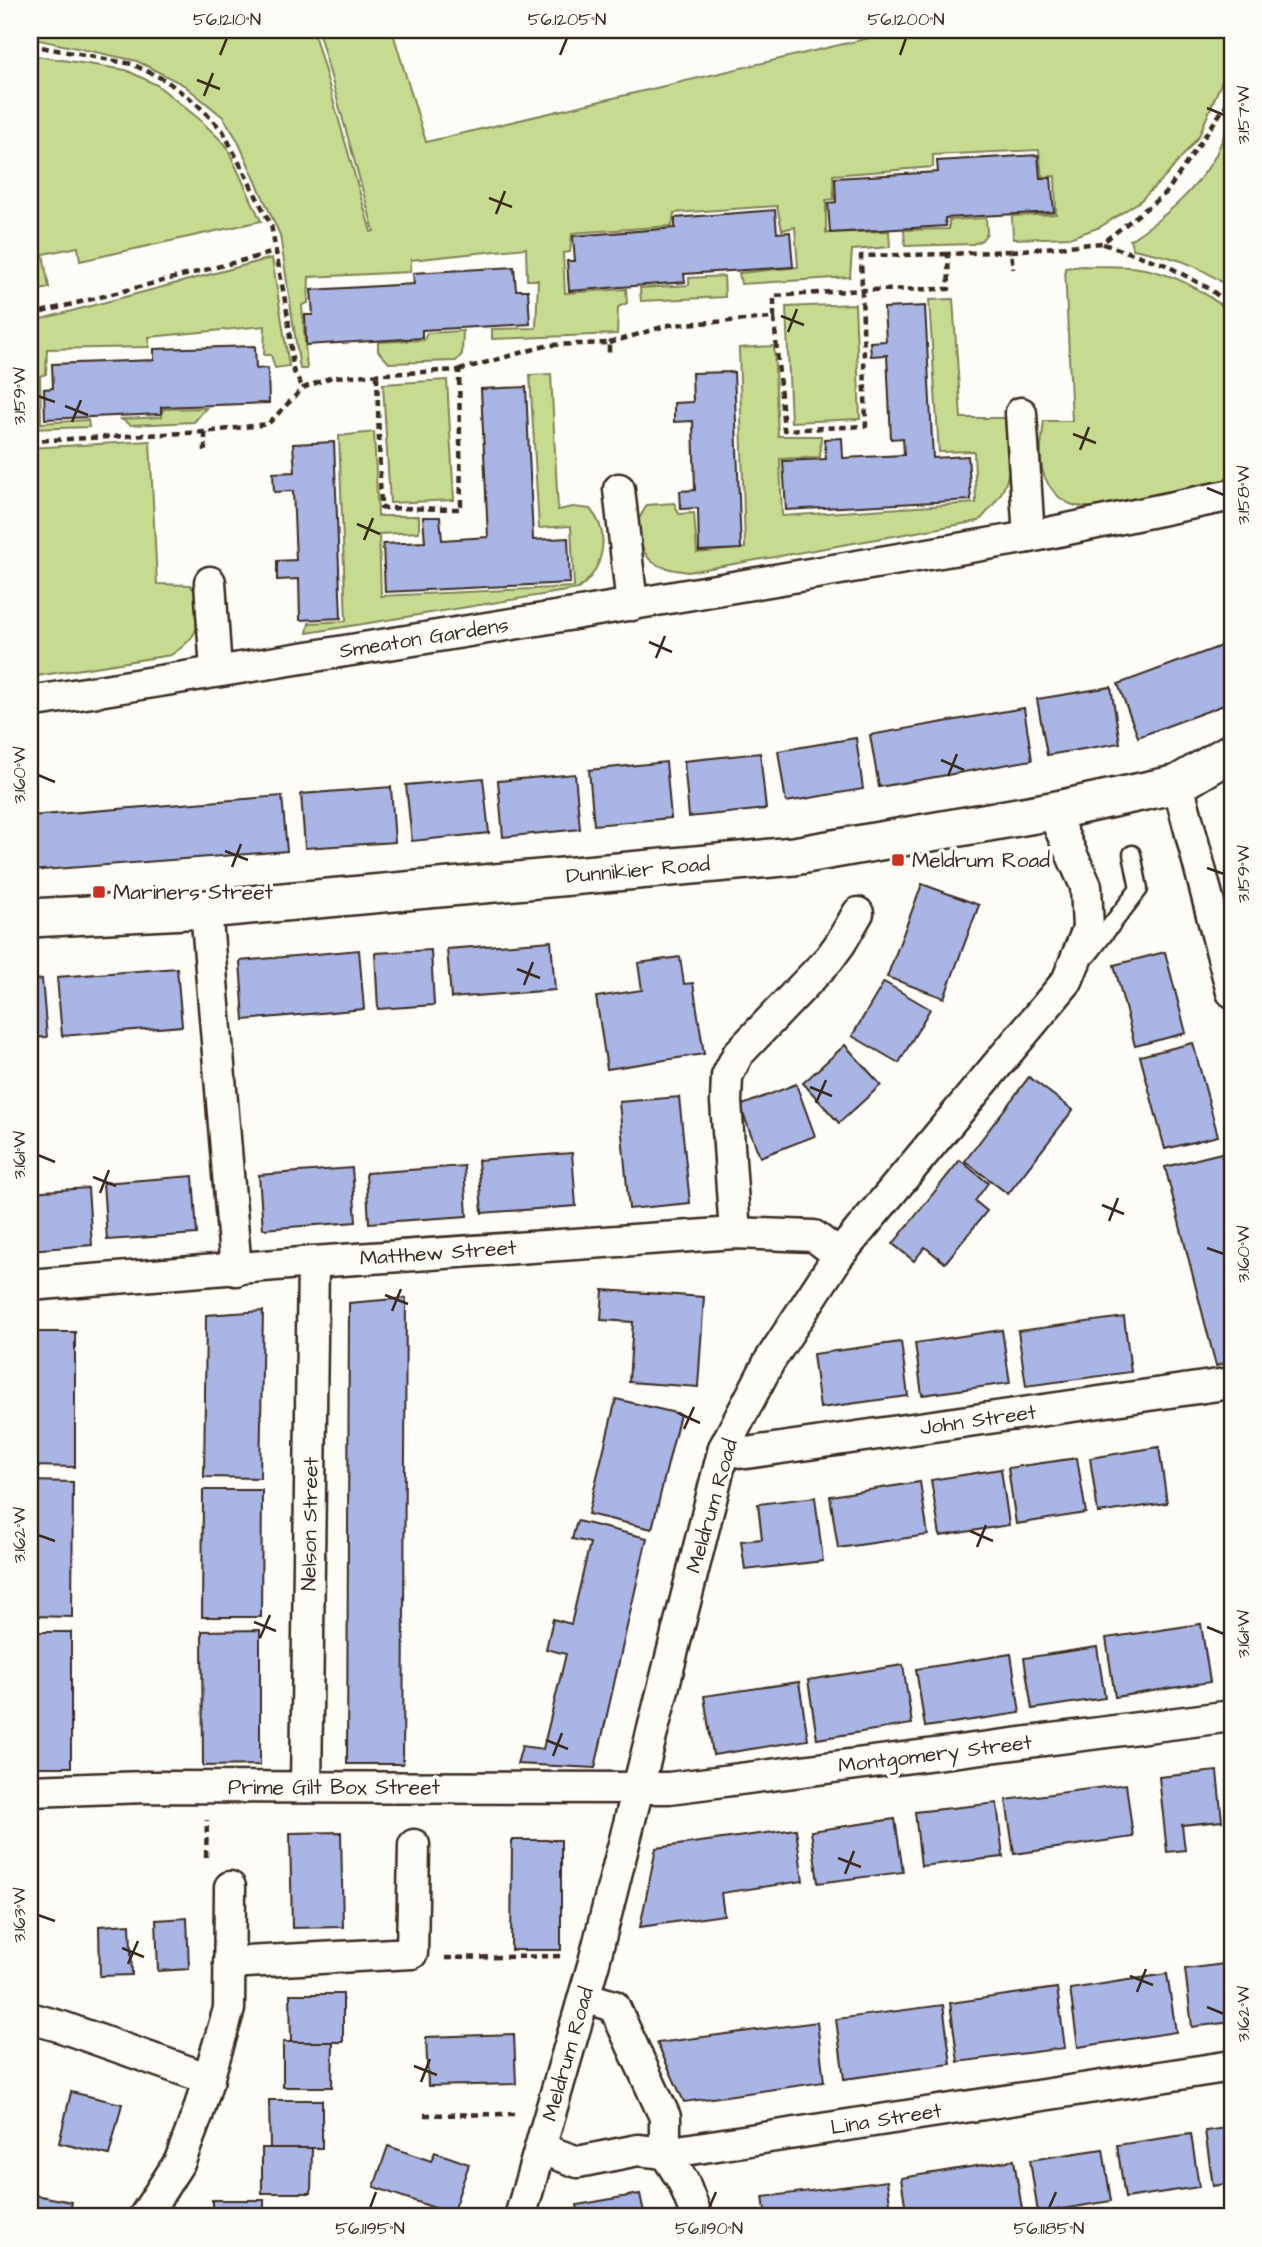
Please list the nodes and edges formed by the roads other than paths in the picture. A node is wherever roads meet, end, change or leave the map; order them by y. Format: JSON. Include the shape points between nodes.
{"nodes":[{"id":1,"x":1021,"y":414,"type":"dead end"},
{"id":2,"x":619,"y":489,"type":"dead end"},
{"id":3,"x":1232,"y":495,"type":"edge"},
{"id":4,"x":1030,"y":537,"type":"junction"},
{"id":5,"x":210,"y":582,"type":"dead end"},
{"id":6,"x":632,"y":605,"type":"junction"},
{"id":7,"x":216,"y":671,"type":"junction"},
{"id":8,"x":30,"y":702,"type":"edge"},
{"id":9,"x":1232,"y":752,"type":"edge"},
{"id":10,"x":1178,"y":784,"type":"junction"},
{"id":11,"x":1052,"y":811,"type":"junction"},
{"id":12,"x":1132,"y":854,"type":"dead end"},
{"id":13,"x":206,"y":909,"type":"junction"},
{"id":14,"x":858,"y":913,"type":"dead end"},
{"id":15,"x":30,"y":918,"type":"edge"},
{"id":16,"x":1067,"y":981,"type":"junction"},
{"id":17,"x":1232,"y":992,"type":"edge"},
{"id":18,"x":735,"y":1233,"type":"junction"},
{"id":19,"x":839,"y":1255,"type":"junction"},
{"id":20,"x":313,"y":1262,"type":"junction"},
{"id":21,"x":236,"y":1270,"type":"junction"},
{"id":22,"x":30,"y":1285,"type":"edge"},
{"id":23,"x":1232,"y":1383,"type":"edge"},
{"id":24,"x":724,"y":1448,"type":"junction"},
{"id":25,"x":1232,"y":1716,"type":"edge"},
{"id":26,"x":306,"y":1787,"type":"junction"},
{"id":27,"x":638,"y":1789,"type":"junction"},
{"id":28,"x":30,"y":1791,"type":"edge"},
{"id":29,"x":414,"y":1845,"type":"dead end"},
{"id":30,"x":230,"y":1887,"type":"dead end"},
{"id":31,"x":229,"y":1963,"type":"junction"},
{"id":32,"x":584,"y":1997,"type":"junction"},
{"id":33,"x":30,"y":2018,"type":"edge"},
{"id":34,"x":1232,"y":2066,"type":"edge"},
{"id":35,"x":209,"y":2079,"type":"junction"},
{"id":36,"x":541,"y":2150,"type":"junction"},
{"id":37,"x":665,"y":2153,"type":"junction"},
{"id":38,"x":144,"y":2217,"type":"edge"},
{"id":39,"x":520,"y":2217,"type":"edge"},
{"id":40,"x":697,"y":2217,"type":"edge"}],
"edges":[{"from":1,"to":4,"type":"street"},
{"from":2,"to":6,"type":"street"},
{"from":3,"to":4,"type":"street","name":"Smeaton Gardens"},
{"from":4,"to":6,"type":"street","name":"Smeaton Gardens"},
{"from":5,"to":7,"type":"street"},
{"from":6,"to":7,"type":"street","name":"Smeaton Gardens"},
{"from":7,"to":8,"type":"street","name":"Smeaton Gardens"},
{"from":9,"to":10,"type":"street","name":"Dunnikier Road"},
{"from":10,"to":11,"type":"street","name":"Dunnikier Road"},
{"from":10,"to":17,"type":"street"},
{"from":11,"to":13,"type":"street","name":"Dunnikier Road","via":[[794,856]]},
{"from":11,"to":16,"type":"street","name":"Meldrum Road","via":[[1086,886],[1088,929]]},
{"from":12,"to":16,"type":"lane","via":[[1139,889]]},
{"from":13,"to":15,"type":"street","name":"Dunnikier Road"},
{"from":13,"to":21,"type":"street"},
{"from":14,"to":18,"type":"street","via":[[829,960],[738,1054],[727,1076]]},
{"from":16,"to":19,"type":"street","name":"Meldrum Road"},
{"from":18,"to":19,"type":"street","name":"Matthew Street","via":[[814,1236]]},
{"from":18,"to":20,"type":"street","name":"Matthew Street"},
{"from":19,"to":24,"type":"street","name":"Meldrum Road","via":[[769,1362]]},
{"from":20,"to":21,"type":"street","name":"Matthew Street"},
{"from":20,"to":26,"type":"street","name":"Nelson Street"},
{"from":21,"to":22,"type":"street","name":"Matthew Street"},
{"from":23,"to":24,"type":"street","name":"John Street","via":[[746,1453]]},
{"from":24,"to":27,"type":"street","name":"Meldrum Road"},
{"from":25,"to":27,"type":"street","name":"Montgomery Street"},
{"from":26,"to":27,"type":"street","name":"Prime Gilt Box Street"},
{"from":26,"to":28,"type":"street","name":"Prime Gilt Box Street"},
{"from":27,"to":32,"type":"street","name":"Meldrum Road"},
{"from":29,"to":31,"type":"street","via":[[412,1953]]},
{"from":30,"to":31,"type":"street"},
{"from":31,"to":35,"type":"street","via":[[229,2009]]},
{"from":32,"to":36,"type":"street","name":"Meldrum Road"},
{"from":32,"to":37,"type":"street","via":[[614,2006],[665,2117]]},
{"from":33,"to":35,"type":"street"},
{"from":34,"to":37,"type":"street","name":"Lina Street"},
{"from":35,"to":38,"type":"street","via":[[180,2161]]},
{"from":36,"to":37,"type":"street","name":"Lina Street","via":[[578,2162],[638,2150]]},
{"from":36,"to":39,"type":"street","name":"Meldrum Road"},
{"from":37,"to":40,"type":"street","via":[[683,2180]]}]}
